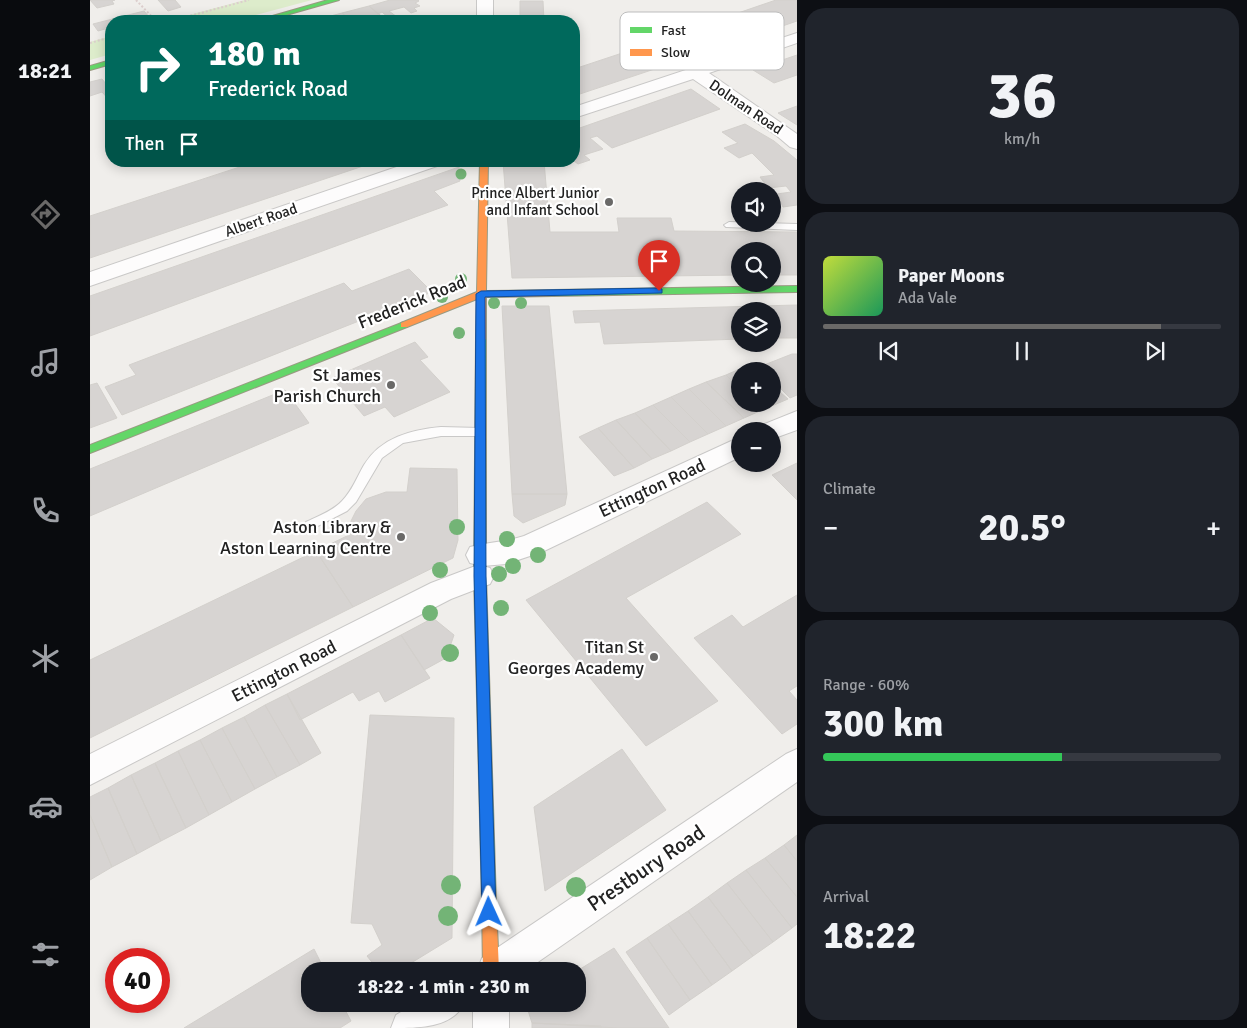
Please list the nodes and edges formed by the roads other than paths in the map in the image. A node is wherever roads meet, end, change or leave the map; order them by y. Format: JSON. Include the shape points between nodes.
{"nodes":[{"id":1,"x":336,"y":0,"type":"edge"},
{"id":2,"x":485,"y":0,"type":"edge"},
{"id":3,"x":280,"y":15,"type":"edge"},
{"id":4,"x":485,"y":15,"type":"edge"},
{"id":5,"x":797,"y":38,"type":"edge"},
{"id":6,"x":784,"y":42,"type":"edge"},
{"id":7,"x":105,"y":64,"type":"edge"},
{"id":8,"x":90,"y":68,"type":"edge"},
{"id":9,"x":701,"y":70,"type":"edge"},
{"id":10,"x":695,"y":72,"type":"junction"},
{"id":11,"x":580,"y":111,"type":"edge"},
{"id":12,"x":797,"y":143,"type":"edge"},
{"id":13,"x":416,"y":167,"type":"edge"},
{"id":14,"x":484,"y":167,"type":"edge"},
{"id":15,"x":729,"y":225,"type":"dead end"},
{"id":16,"x":797,"y":227,"type":"edge"},
{"id":17,"x":90,"y":279,"type":"edge"},
{"id":18,"x":797,"y":289,"type":"edge"},
{"id":19,"x":481,"y":294,"type":"junction"},
{"id":20,"x":797,"y":420,"type":"edge"},
{"id":21,"x":781,"y":427,"type":"edge"},
{"id":22,"x":480,"y":432,"type":"junction"},
{"id":23,"x":90,"y":449,"type":"edge"},
{"id":24,"x":731,"y":450,"type":"edge"},
{"id":25,"x":310,"y":525,"type":"dead end"},
{"id":26,"x":480,"y":566,"type":"junction"},
{"id":27,"x":797,"y":764,"type":"edge"},
{"id":28,"x":90,"y":770,"type":"edge"},
{"id":29,"x":491,"y":962,"type":"edge"},
{"id":30,"x":508,"y":962,"type":"edge"},
{"id":31,"x":434,"y":1012,"type":"edge"},
{"id":32,"x":491,"y":1012,"type":"edge"},
{"id":33,"x":409,"y":1028,"type":"edge"},
{"id":34,"x":491,"y":1028,"type":"edge"}],
"edges":[{"from":1,"to":3,"type":"street"},
{"from":2,"to":4,"type":"street"},
{"from":5,"to":6,"type":"street"},
{"from":7,"to":8,"type":"street"},
{"from":9,"to":10,"type":"street"},
{"from":10,"to":11,"type":"street"},
{"from":10,"to":12,"type":"street","name":"Dolman Road"},
{"from":13,"to":17,"type":"street","name":"Albert Road"},
{"from":14,"to":19,"type":"street"},
{"from":15,"to":16,"type":"lane"},
{"from":18,"to":19,"type":"street","name":"Frederick Road"},
{"from":19,"to":22,"type":"street"},
{"from":19,"to":23,"type":"street","name":"Frederick Road"},
{"from":20,"to":21,"type":"street"},
{"from":22,"to":25,"type":"lane","via":[[435,431],[393,444],[379,453],[347,504]]},
{"from":22,"to":26,"type":"street"},
{"from":24,"to":26,"type":"street","name":"Ettington Road"},
{"from":26,"to":28,"type":"street","name":"Ettington Road","via":[[441,591]]},
{"from":26,"to":29,"type":"street"},
{"from":27,"to":30,"type":"street","name":"Prestbury Road"},
{"from":31,"to":33,"type":"street"},
{"from":32,"to":34,"type":"street"}]}
